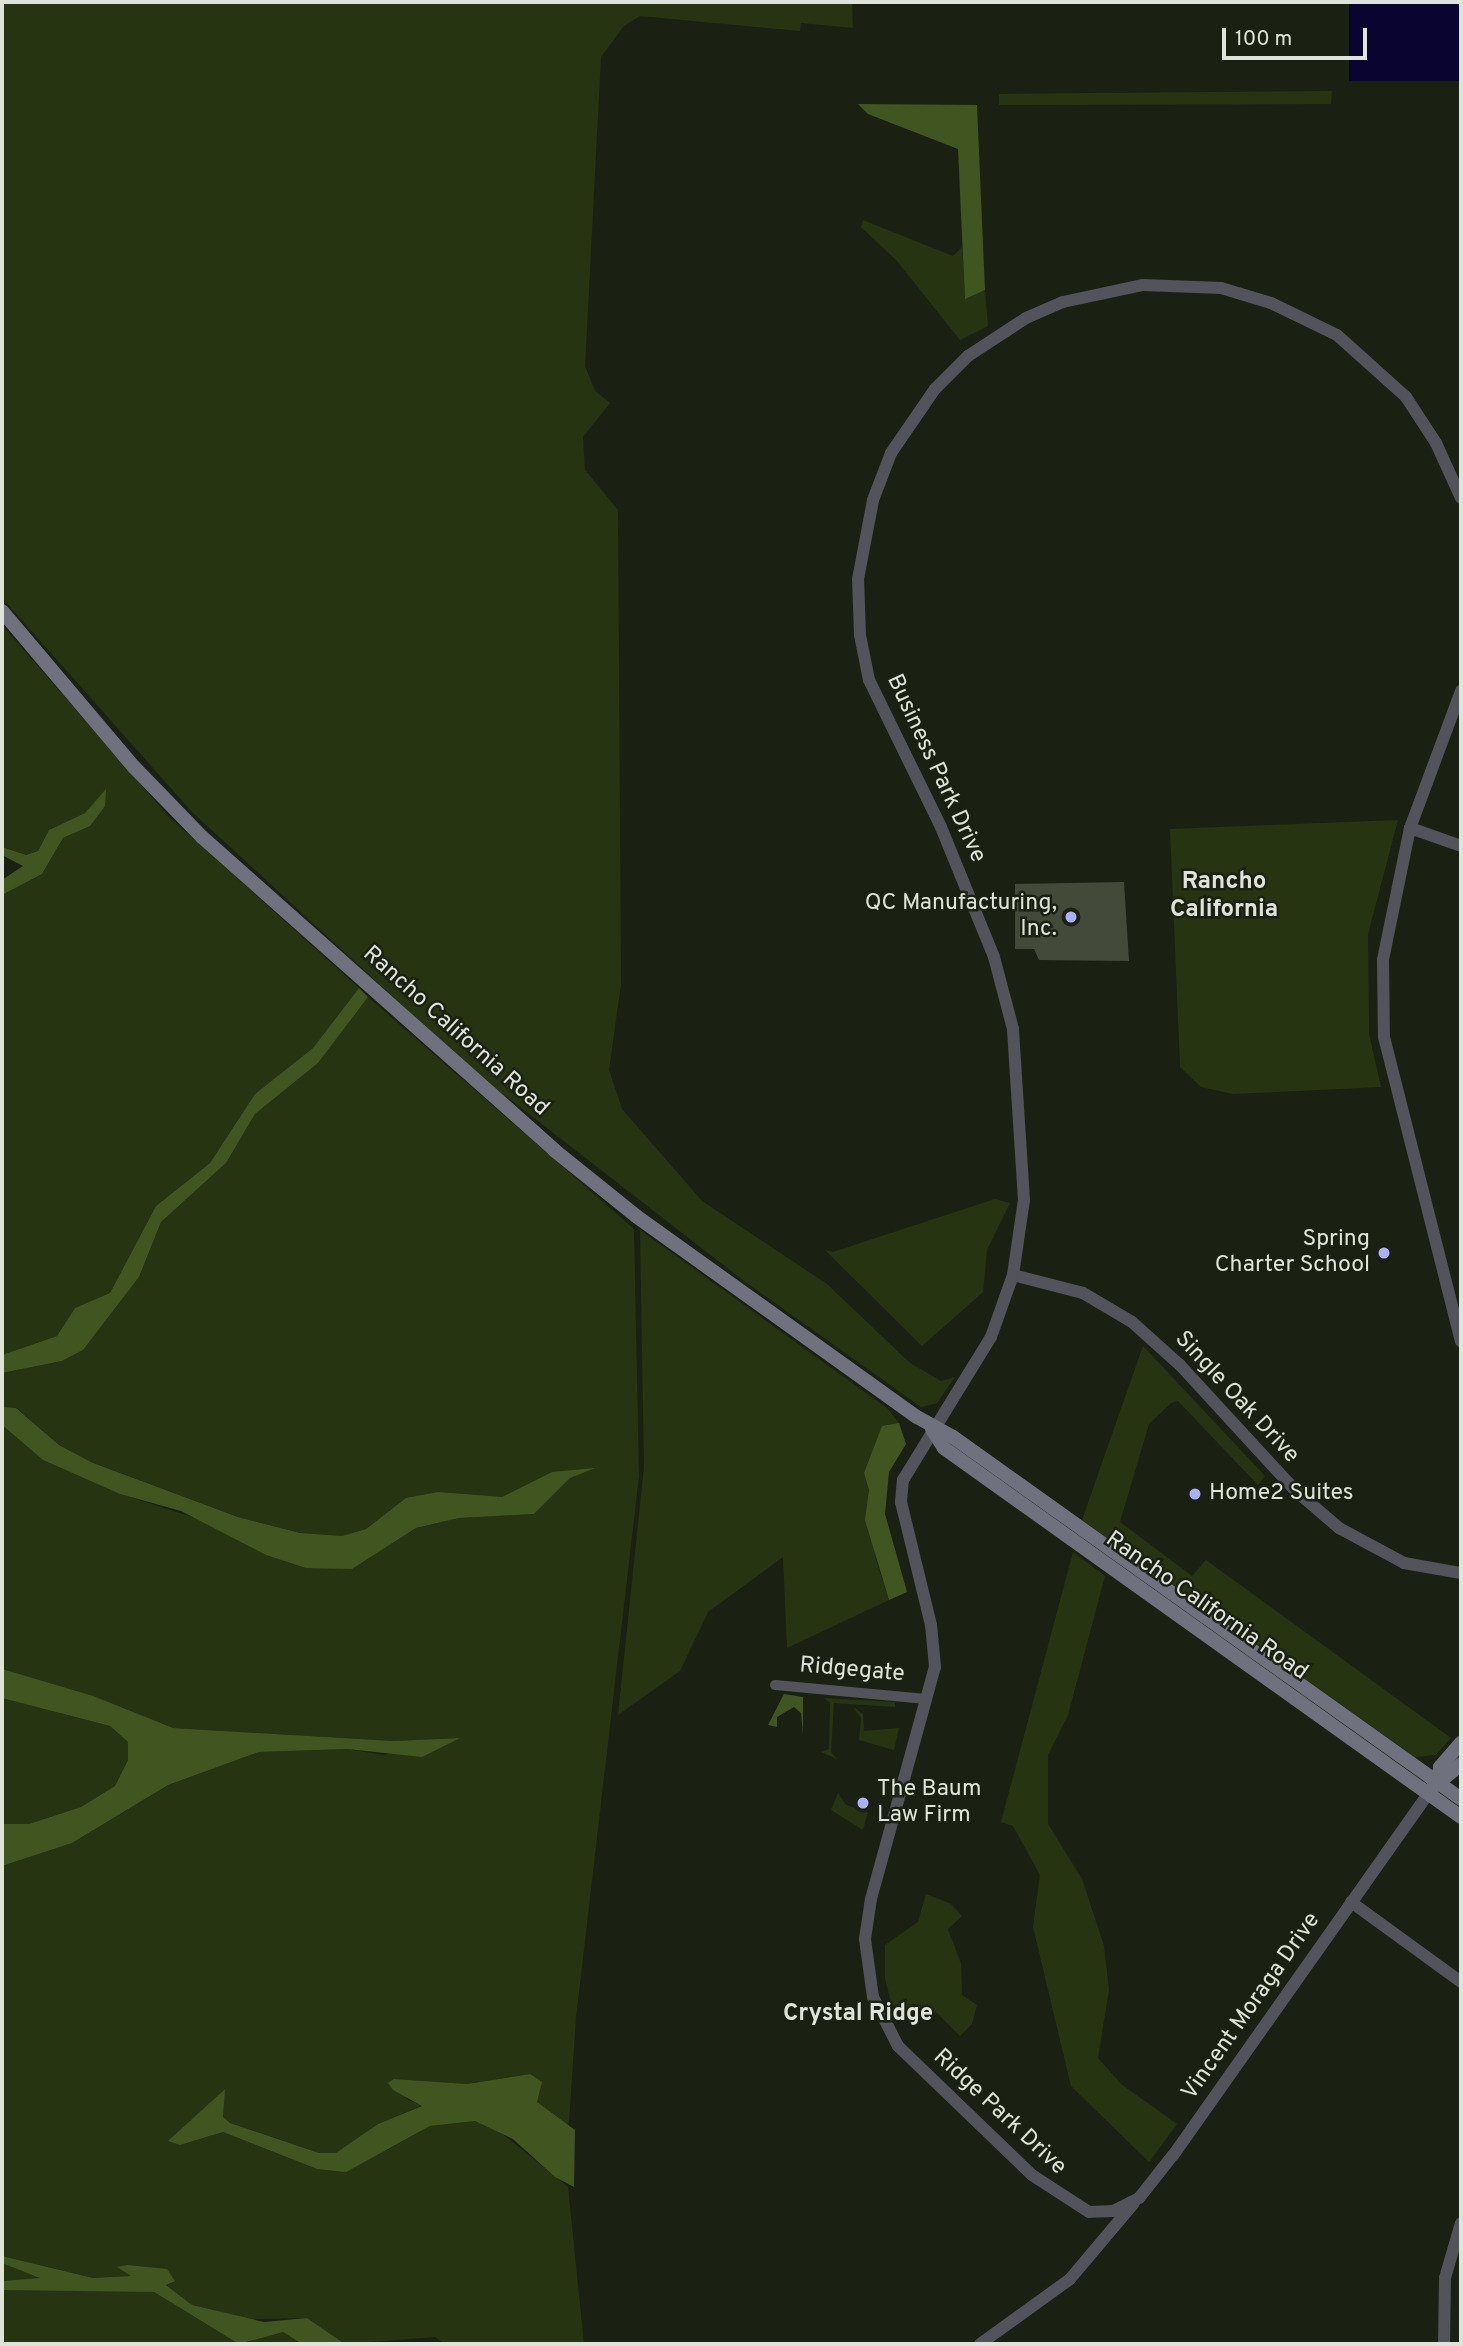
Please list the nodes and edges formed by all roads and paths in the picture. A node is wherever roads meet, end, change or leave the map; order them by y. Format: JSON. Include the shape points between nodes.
{"nodes":[{"id":1,"x":1461,"y":498,"type":"edge"},
{"id":2,"x":2,"y":611,"type":"edge"},
{"id":3,"x":1461,"y":691,"type":"edge"},
{"id":4,"x":1410,"y":828,"type":"junction"},
{"id":5,"x":1461,"y":846,"type":"edge"},
{"id":6,"x":1013,"y":1275,"type":"junction"},
{"id":7,"x":1461,"y":1341,"type":"edge"},
{"id":8,"x":931,"y":1427,"type":"junction"},
{"id":9,"x":1461,"y":1573,"type":"edge"},
{"id":10,"x":775,"y":1685,"type":"dead end"},
{"id":11,"x":926,"y":1699,"type":"junction"},
{"id":12,"x":1461,"y":1743,"type":"edge"},
{"id":13,"x":1461,"y":1764,"type":"edge"},
{"id":14,"x":1433,"y":1788,"type":"junction"},
{"id":15,"x":1461,"y":1799,"type":"edge"},
{"id":16,"x":1461,"y":1817,"type":"edge"},
{"id":17,"x":1351,"y":1902,"type":"junction"},
{"id":18,"x":1461,"y":1982,"type":"edge"},
{"id":19,"x":1139,"y":2198,"type":"junction"},
{"id":20,"x":1461,"y":2223,"type":"edge"},
{"id":21,"x":980,"y":2344,"type":"edge"},
{"id":22,"x":1444,"y":2344,"type":"edge"}],
"edges":[{"from":1,"to":6,"type":"street","name":"Business Park Drive","via":[[1436,443],[1406,397],[1345,341],[1271,303],[1221,288],[1177,285],[1103,291],[1012,325],[968,356],[935,389],[891,453],[862,545],[860,635],[886,722],[942,827],[994,957],[1013,1029],[1024,1200]]},
{"from":2,"to":8,"type":"main road","name":"Rancho California Road","via":[[134,767],[202,836],[488,1093],[636,1216]]},
{"from":3,"to":4,"type":"street"},
{"from":4,"to":5,"type":"street"},
{"from":4,"to":7,"type":"street","via":[[1383,960],[1384,1037]]},
{"from":6,"to":8,"type":"street","name":"Business Park Drive","via":[[980,1361]]},
{"from":6,"to":9,"type":"street","name":"Single Oak Drive","via":[[1083,1293],[1132,1322],[1180,1365],[1296,1491],[1372,1550],[1416,1568]]},
{"from":8,"to":11,"type":"street","name":"Ridge Park Drive","via":[[909,1463],[901,1502],[932,1625],[935,1667]]},
{"from":8,"to":14,"type":"main road","name":"Rancho California Road","via":[[954,1455]]},
{"from":10,"to":11,"type":"street","name":"Ridgegate"},
{"from":11,"to":19,"type":"street","name":"Ridge Park Drive","via":[[871,1899],[864,1939],[873,1997],[898,2046],[1032,2175],[1089,2212],[1114,2211]]},
{"from":12,"to":14,"type":"main road","via":[[1440,1767]]},
{"from":13,"to":14,"type":"main road"},
{"from":14,"to":15,"type":"main road","name":"Rancho California Road"},
{"from":14,"to":16,"type":"main road","name":"Rancho California Road"},
{"from":14,"to":17,"type":"street","name":"Vincent Moraga Drive"},
{"from":17,"to":18,"type":"street"},
{"from":17,"to":19,"type":"street","name":"Vincent Moraga Drive"},
{"from":19,"to":21,"type":"street","name":"Vincent Moraga Drive","via":[[1070,2280]]},
{"from":20,"to":22,"type":"street","via":[[1446,2278]]}]}
